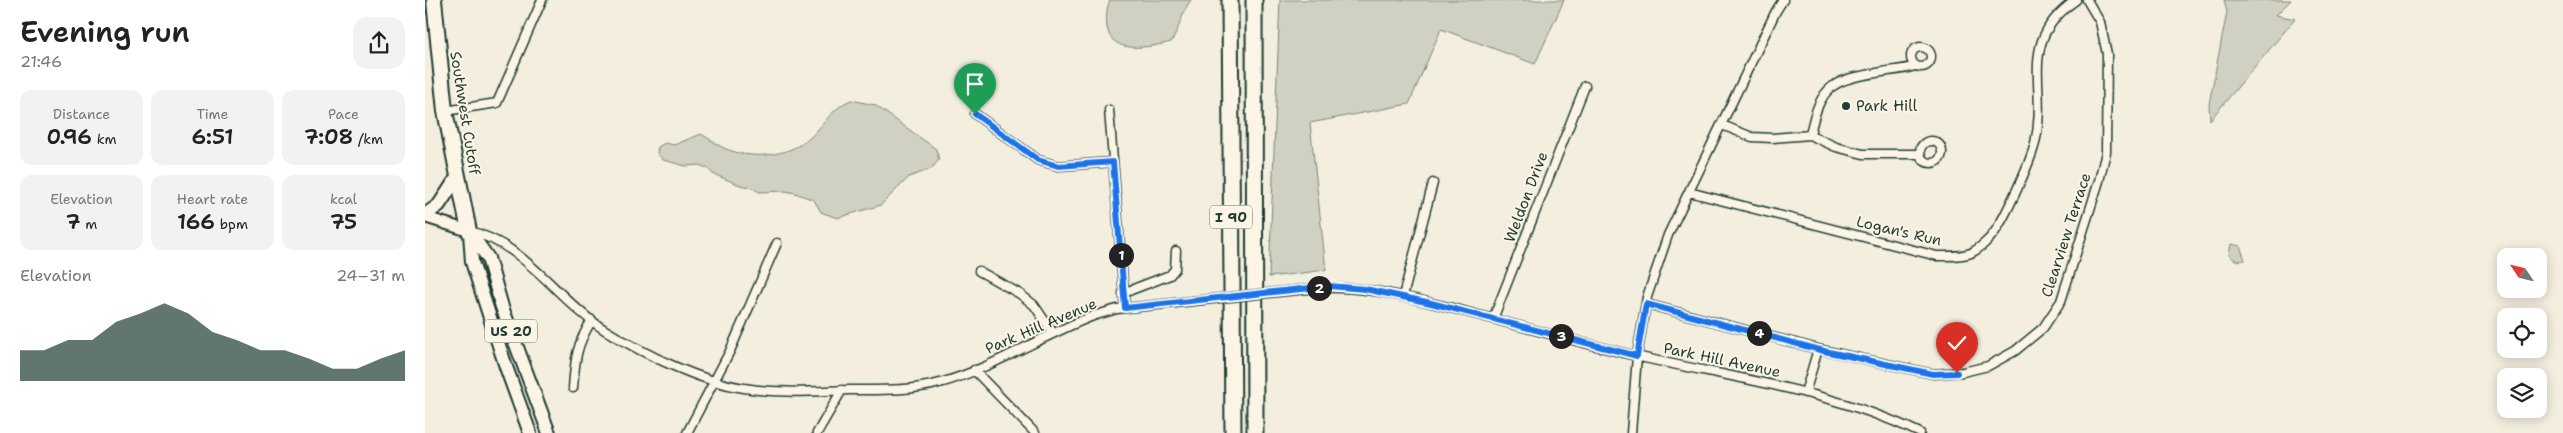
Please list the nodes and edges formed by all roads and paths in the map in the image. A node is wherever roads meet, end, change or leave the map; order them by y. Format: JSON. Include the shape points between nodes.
{"nodes":[{"id":1,"x":434,"y":0,"type":"edge"},
{"id":2,"x":542,"y":0,"type":"edge"},
{"id":3,"x":1230,"y":0,"type":"edge"},
{"id":4,"x":1254,"y":0,"type":"edge"},
{"id":5,"x":1783,"y":0,"type":"edge"},
{"id":6,"x":2075,"y":0,"type":"edge"},
{"id":7,"x":2087,"y":0,"type":"edge"},
{"id":8,"x":1915,"y":66,"type":"dead end"},
{"id":9,"x":1585,"y":86,"type":"dead end"},
{"id":10,"x":1109,"y":110,"type":"dead end"},
{"id":11,"x":445,"y":111,"type":"junction"},
{"id":12,"x":975,"y":114,"type":"dead end"},
{"id":13,"x":1722,"y":125,"type":"junction"},
{"id":14,"x":1810,"y":135,"type":"junction"},
{"id":15,"x":1919,"y":154,"type":"dead end"},
{"id":16,"x":1113,"y":162,"type":"junction"},
{"id":17,"x":458,"y":176,"type":"junction"},
{"id":18,"x":1433,"y":182,"type":"dead end"},
{"id":19,"x":1689,"y":192,"type":"junction"},
{"id":20,"x":425,"y":216,"type":"edge"},
{"id":21,"x":469,"y":231,"type":"junction"},
{"id":22,"x":777,"y":243,"type":"dead end"},
{"id":23,"x":1176,"y":251,"type":"dead end"},
{"id":24,"x":979,"y":271,"type":"dead end"},
{"id":25,"x":1123,"y":293,"type":"junction"},
{"id":26,"x":1403,"y":296,"type":"junction"},
{"id":27,"x":1646,"y":304,"type":"junction"},
{"id":28,"x":1125,"y":308,"type":"junction"},
{"id":29,"x":1493,"y":319,"type":"junction"},
{"id":30,"x":592,"y":320,"type":"junction"},
{"id":31,"x":1053,"y":333,"type":"junction"},
{"id":32,"x":1817,"y":349,"type":"junction"},
{"id":33,"x":1637,"y":356,"type":"junction"},
{"id":34,"x":974,"y":370,"type":"junction"},
{"id":35,"x":713,"y":382,"type":"junction"},
{"id":36,"x":573,"y":388,"type":"dead end"},
{"id":37,"x":842,"y":390,"type":"junction"},
{"id":38,"x":1805,"y":393,"type":"junction"},
{"id":39,"x":544,"y":421,"type":"junction"},
{"id":40,"x":529,"y":431,"type":"edge"},
{"id":41,"x":549,"y":433,"type":"edge"},
{"id":42,"x":687,"y":433,"type":"edge"},
{"id":43,"x":817,"y":433,"type":"edge"},
{"id":44,"x":1035,"y":433,"type":"edge"},
{"id":45,"x":1233,"y":433,"type":"edge"},
{"id":46,"x":1255,"y":433,"type":"edge"},
{"id":47,"x":1631,"y":433,"type":"edge"},
{"id":48,"x":1920,"y":433,"type":"edge"}],
"edges":[{"from":1,"to":11,"type":"highway","name":"Southwest Cutoff","number":"US 20"},
{"from":2,"to":11,"type":"street","via":[[497,103]]},
{"from":3,"to":45,"type":"highway","number":"I 90"},
{"from":4,"to":46,"type":"highway","number":"I 90"},
{"from":5,"to":13,"type":"street"},
{"from":6,"to":19,"type":"street","name":"Logan's Run","via":[[2047,26],[2040,46],[2036,135],[2026,168],[1994,233],[1971,253],[1937,256]]},
{"from":7,"to":32,"type":"street","name":"Clearview Terrace","via":[[2100,22],[2107,54],[2106,152],[2061,301],[2043,328],[2015,351],[1988,366],[1963,372],[1933,374]]},
{"from":8,"to":14,"type":"street","via":[[1835,84],[1825,91],[1815,110]]},
{"from":9,"to":29,"type":"street","name":"Weldon Drive"},
{"from":10,"to":16,"type":"street"},
{"from":11,"to":17,"type":"highway","name":"Southwest Cutoff","number":"US 20"},
{"from":12,"to":16,"type":"street","via":[[1038,160],[1058,166]]},
{"from":13,"to":14,"type":"street","via":[[1751,136]]},
{"from":13,"to":19,"type":"street"},
{"from":14,"to":15,"type":"street","via":[[1863,154]]},
{"from":16,"to":25,"type":"street"},
{"from":17,"to":20,"type":"main road","via":[[439,205]]},
{"from":17,"to":21,"type":"highway","name":"Southwest Cutoff","number":"US 20"},
{"from":18,"to":26,"type":"street"},
{"from":19,"to":27,"type":"street","via":[[1668,236]]},
{"from":20,"to":21,"type":"street"},
{"from":21,"to":30,"type":"street","name":"Park Hill Avenue","via":[[486,235],[526,262]]},
{"from":21,"to":39,"type":"main road","name":"Southwest Cutoff","number":"US 20","via":[[488,258],[502,307]]},
{"from":21,"to":40,"type":"main road","name":"Southwest Cutoff","number":"US 20","via":[[472,262]]},
{"from":22,"to":35,"type":"street"},
{"from":23,"to":25,"type":"street","via":[[1175,269],[1170,275]]},
{"from":24,"to":31,"type":"street","via":[[1034,305]]},
{"from":25,"to":28,"type":"street"},
{"from":26,"to":28,"type":"street","name":"Park Hill Avenue","bridge":true,"via":[[1343,287]]},
{"from":26,"to":29,"type":"street","name":"Park Hill Avenue"},
{"from":27,"to":32,"type":"street","name":"Clearview Terrace"},
{"from":27,"to":33,"type":"street"},
{"from":28,"to":31,"type":"street","name":"Park Hill Avenue","via":[[1093,316]]},
{"from":29,"to":33,"type":"street","name":"Park Hill Avenue"},
{"from":30,"to":35,"type":"street","name":"Park Hill Avenue","via":[[643,352]]},
{"from":30,"to":36,"type":"street","via":[[576,353]]},
{"from":31,"to":34,"type":"street","name":"Park Hill Avenue"},
{"from":32,"to":38,"type":"street"},
{"from":33,"to":38,"type":"street","name":"Park Hill Avenue"},
{"from":33,"to":47,"type":"street"},
{"from":34,"to":37,"type":"street","name":"Park Hill Avenue","via":[[931,385]]},
{"from":34,"to":44,"type":"street"},
{"from":35,"to":37,"type":"street","name":"Park Hill Avenue","via":[[765,391]]},
{"from":35,"to":42,"type":"street"},
{"from":37,"to":43,"type":"street"},
{"from":38,"to":48,"type":"street","name":"Park Hill Avenue","via":[[1860,408]]},
{"from":39,"to":40,"type":"main road"},
{"from":39,"to":41,"type":"main road","name":"Southwest Cutoff","number":"US 20"}]}
